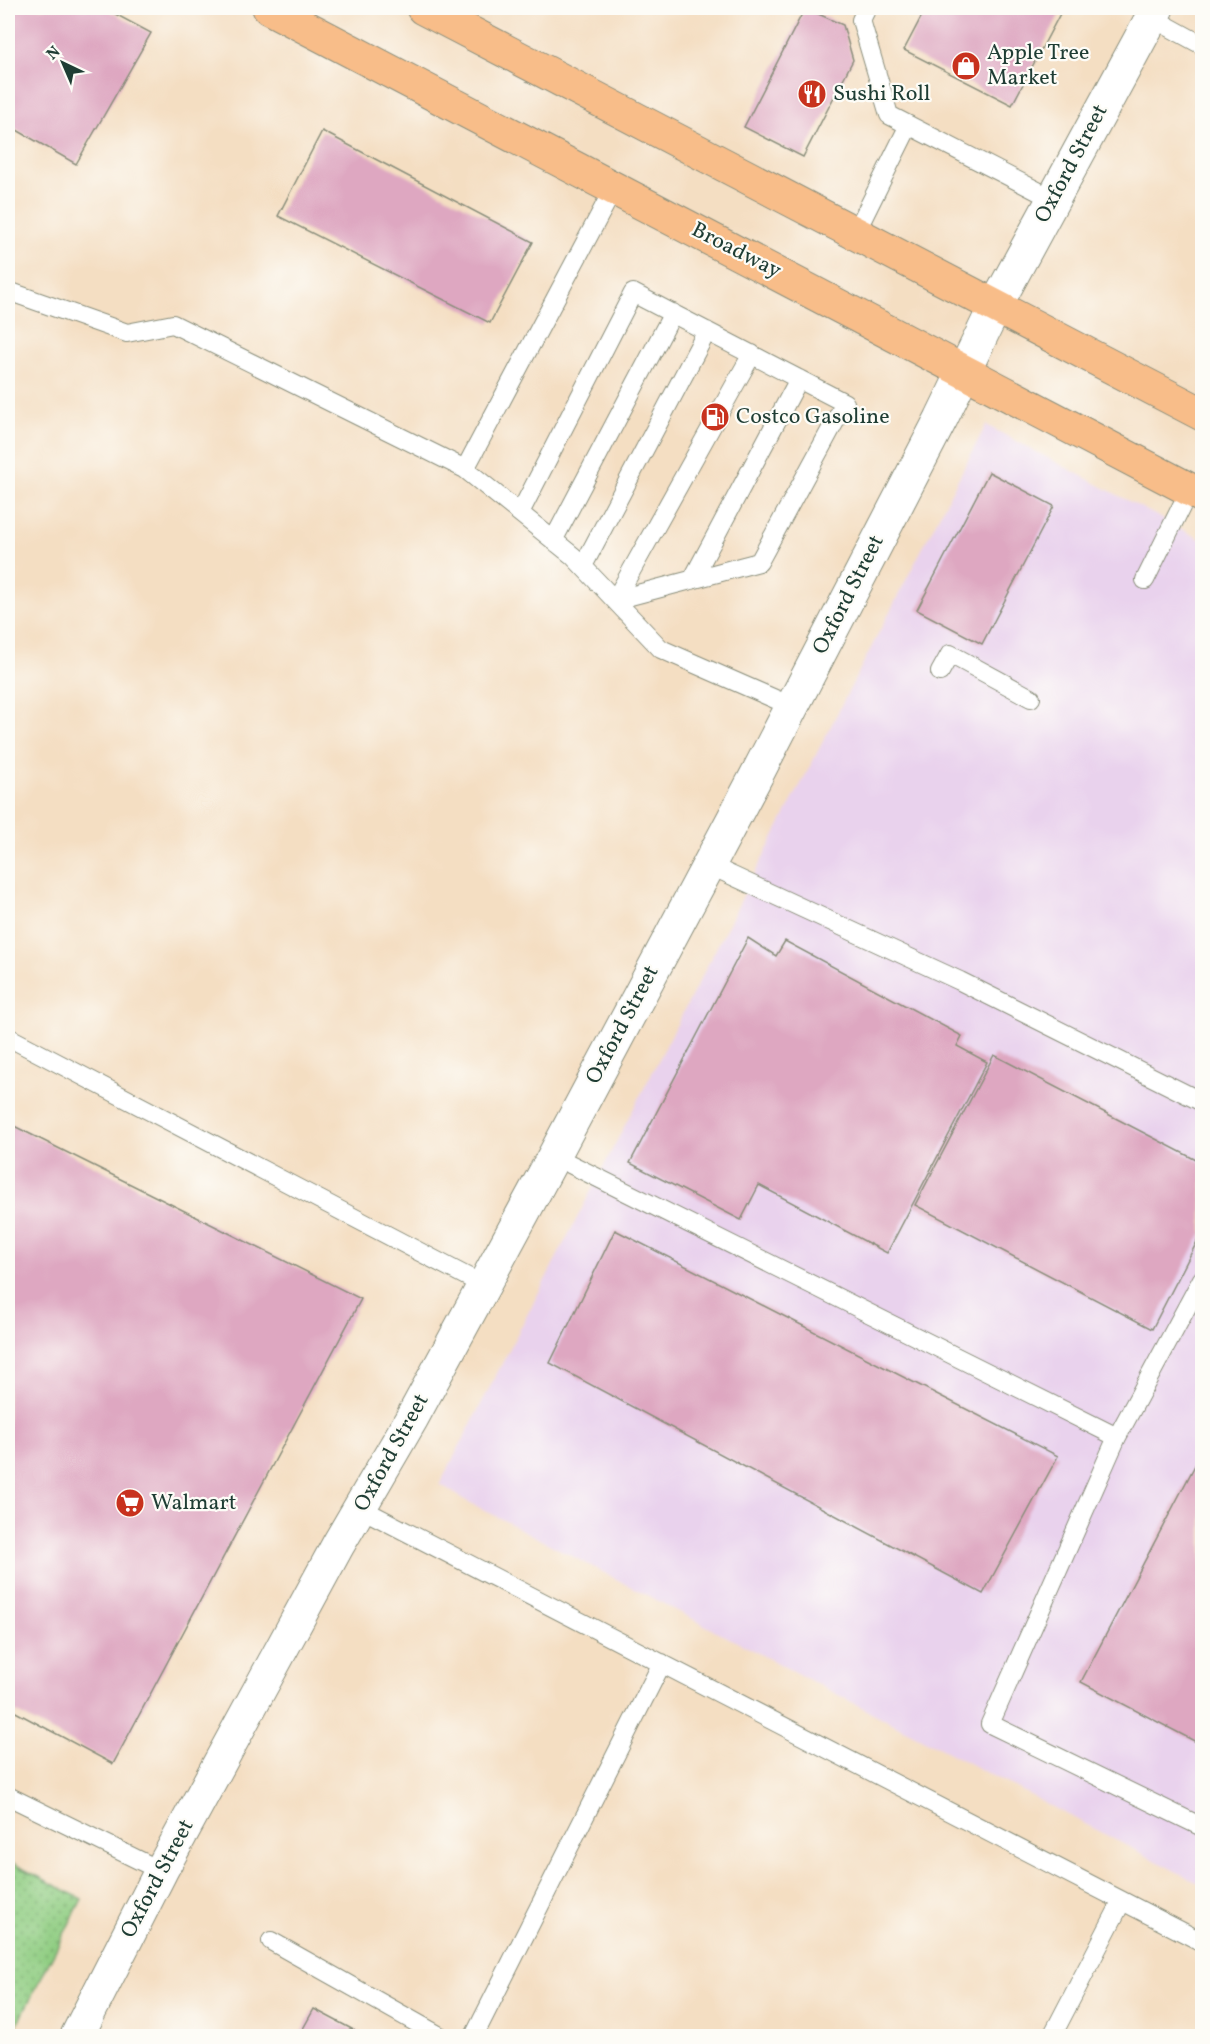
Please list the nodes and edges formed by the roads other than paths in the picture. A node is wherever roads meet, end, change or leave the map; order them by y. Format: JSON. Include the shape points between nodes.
{"nodes":[{"id":1,"x":269,"y":8,"type":"edge"},
{"id":2,"x":423,"y":8,"type":"edge"},
{"id":3,"x":867,"y":8,"type":"edge"},
{"id":4,"x":1154,"y":12,"type":"edge"},
{"id":5,"x":1203,"y":45,"type":"edge"},
{"id":6,"x":909,"y":125,"type":"junction"},
{"id":7,"x":614,"y":188,"type":"junction"},
{"id":8,"x":1053,"y":199,"type":"junction"},
{"id":9,"x":856,"y":232,"type":"junction"},
{"id":10,"x":8,"y":291,"type":"edge"},
{"id":11,"x":996,"y":305,"type":"junction"},
{"id":12,"x":673,"y":313,"type":"junction"},
{"id":13,"x":706,"y":331,"type":"junction"},
{"id":14,"x":752,"y":354,"type":"junction"},
{"id":15,"x":966,"y":370,"type":"junction"},
{"id":16,"x":800,"y":379,"type":"junction"},
{"id":17,"x":1203,"y":414,"type":"edge"},
{"id":18,"x":465,"y":469,"type":"junction"},
{"id":19,"x":1196,"y":493,"type":"edge"},
{"id":20,"x":521,"y":511,"type":"junction"},
{"id":21,"x":554,"y":539,"type":"junction"},
{"id":22,"x":583,"y":566,"type":"junction"},
{"id":23,"x":692,"y":580,"type":"junction"},
{"id":24,"x":1145,"y":580,"type":"dead end"},
{"id":25,"x":615,"y":600,"type":"junction"},
{"id":26,"x":940,"y":672,"type":"dead end"},
{"id":27,"x":1031,"y":698,"type":"dead end"},
{"id":28,"x":791,"y":706,"type":"junction"},
{"id":29,"x":709,"y":865,"type":"junction"},
{"id":30,"x":8,"y":1037,"type":"edge"},
{"id":31,"x":1203,"y":1102,"type":"edge"},
{"id":32,"x":554,"y":1156,"type":"junction"},
{"id":33,"x":1203,"y":1279,"type":"edge"},
{"id":34,"x":485,"y":1286,"type":"junction"},
{"id":35,"x":1117,"y":1437,"type":"junction"},
{"id":36,"x":362,"y":1509,"type":"junction"},
{"id":37,"x":662,"y":1663,"type":"junction"},
{"id":38,"x":8,"y":1796,"type":"edge"},
{"id":39,"x":1203,"y":1827,"type":"edge"},
{"id":40,"x":161,"y":1872,"type":"junction"},
{"id":41,"x":1122,"y":1900,"type":"junction"},
{"id":42,"x":271,"y":1941,"type":"dead end"},
{"id":43,"x":1203,"y":1942,"type":"edge"},
{"id":44,"x":77,"y":2037,"type":"edge"},
{"id":45,"x":440,"y":2037,"type":"edge"},
{"id":46,"x":474,"y":2037,"type":"edge"},
{"id":47,"x":1052,"y":2037,"type":"edge"}],
"edges":[{"from":1,"to":7,"type":"main road","name":"Broadway"},
{"from":2,"to":9,"type":"main road"},
{"from":3,"to":6,"type":"lane","via":[[861,20],[889,115]]},
{"from":4,"to":5,"type":"lane"},
{"from":4,"to":8,"type":"street","name":"Oxford Street"},
{"from":6,"to":8,"type":"lane"},
{"from":6,"to":9,"type":"lane"},
{"from":7,"to":15,"type":"main road","name":"Broadway"},
{"from":7,"to":18,"type":"lane"},
{"from":8,"to":11,"type":"street","name":"Oxford Street"},
{"from":9,"to":11,"type":"main road"},
{"from":10,"to":18,"type":"lane","via":[[127,333],[174,324]]},
{"from":11,"to":15,"type":"street","name":"Oxford Street"},
{"from":11,"to":17,"type":"main road"},
{"from":12,"to":13,"type":"lane"},
{"from":12,"to":20,"type":"lane","via":[[633,293]]},
{"from":12,"to":21,"type":"lane"},
{"from":13,"to":14,"type":"lane"},
{"from":13,"to":22,"type":"lane"},
{"from":14,"to":16,"type":"lane"},
{"from":14,"to":25,"type":"lane"},
{"from":15,"to":19,"type":"main road","name":"Broadway"},
{"from":15,"to":28,"type":"street","name":"Oxford Street"},
{"from":16,"to":23,"type":"lane"},
{"from":16,"to":23,"type":"lane","via":[[846,403],[759,562]]},
{"from":18,"to":20,"type":"lane"},
{"from":19,"to":24,"type":"lane"},
{"from":20,"to":21,"type":"lane"},
{"from":21,"to":22,"type":"lane"},
{"from":22,"to":25,"type":"lane"},
{"from":23,"to":25,"type":"lane"},
{"from":25,"to":28,"type":"lane","via":[[661,649]]},
{"from":26,"to":27,"type":"lane","via":[[950,654]]},
{"from":28,"to":29,"type":"street","name":"Oxford Street"},
{"from":29,"to":31,"type":"lane","via":[[960,981]]},
{"from":29,"to":32,"type":"street","name":"Oxford Street"},
{"from":30,"to":34,"type":"lane"},
{"from":32,"to":34,"type":"street","name":"Oxford Street"},
{"from":32,"to":35,"type":"lane"},
{"from":33,"to":35,"type":"lane"},
{"from":34,"to":36,"type":"street","name":"Oxford Street"},
{"from":35,"to":39,"type":"lane","via":[[990,1724]]},
{"from":36,"to":37,"type":"lane"},
{"from":36,"to":40,"type":"street","name":"Oxford Street","via":[[338,1545]]},
{"from":37,"to":41,"type":"lane"},
{"from":37,"to":46,"type":"lane"},
{"from":38,"to":40,"type":"lane"},
{"from":40,"to":44,"type":"street","name":"Oxford Street"},
{"from":41,"to":43,"type":"lane"},
{"from":41,"to":47,"type":"lane"},
{"from":42,"to":45,"type":"lane"}]}
